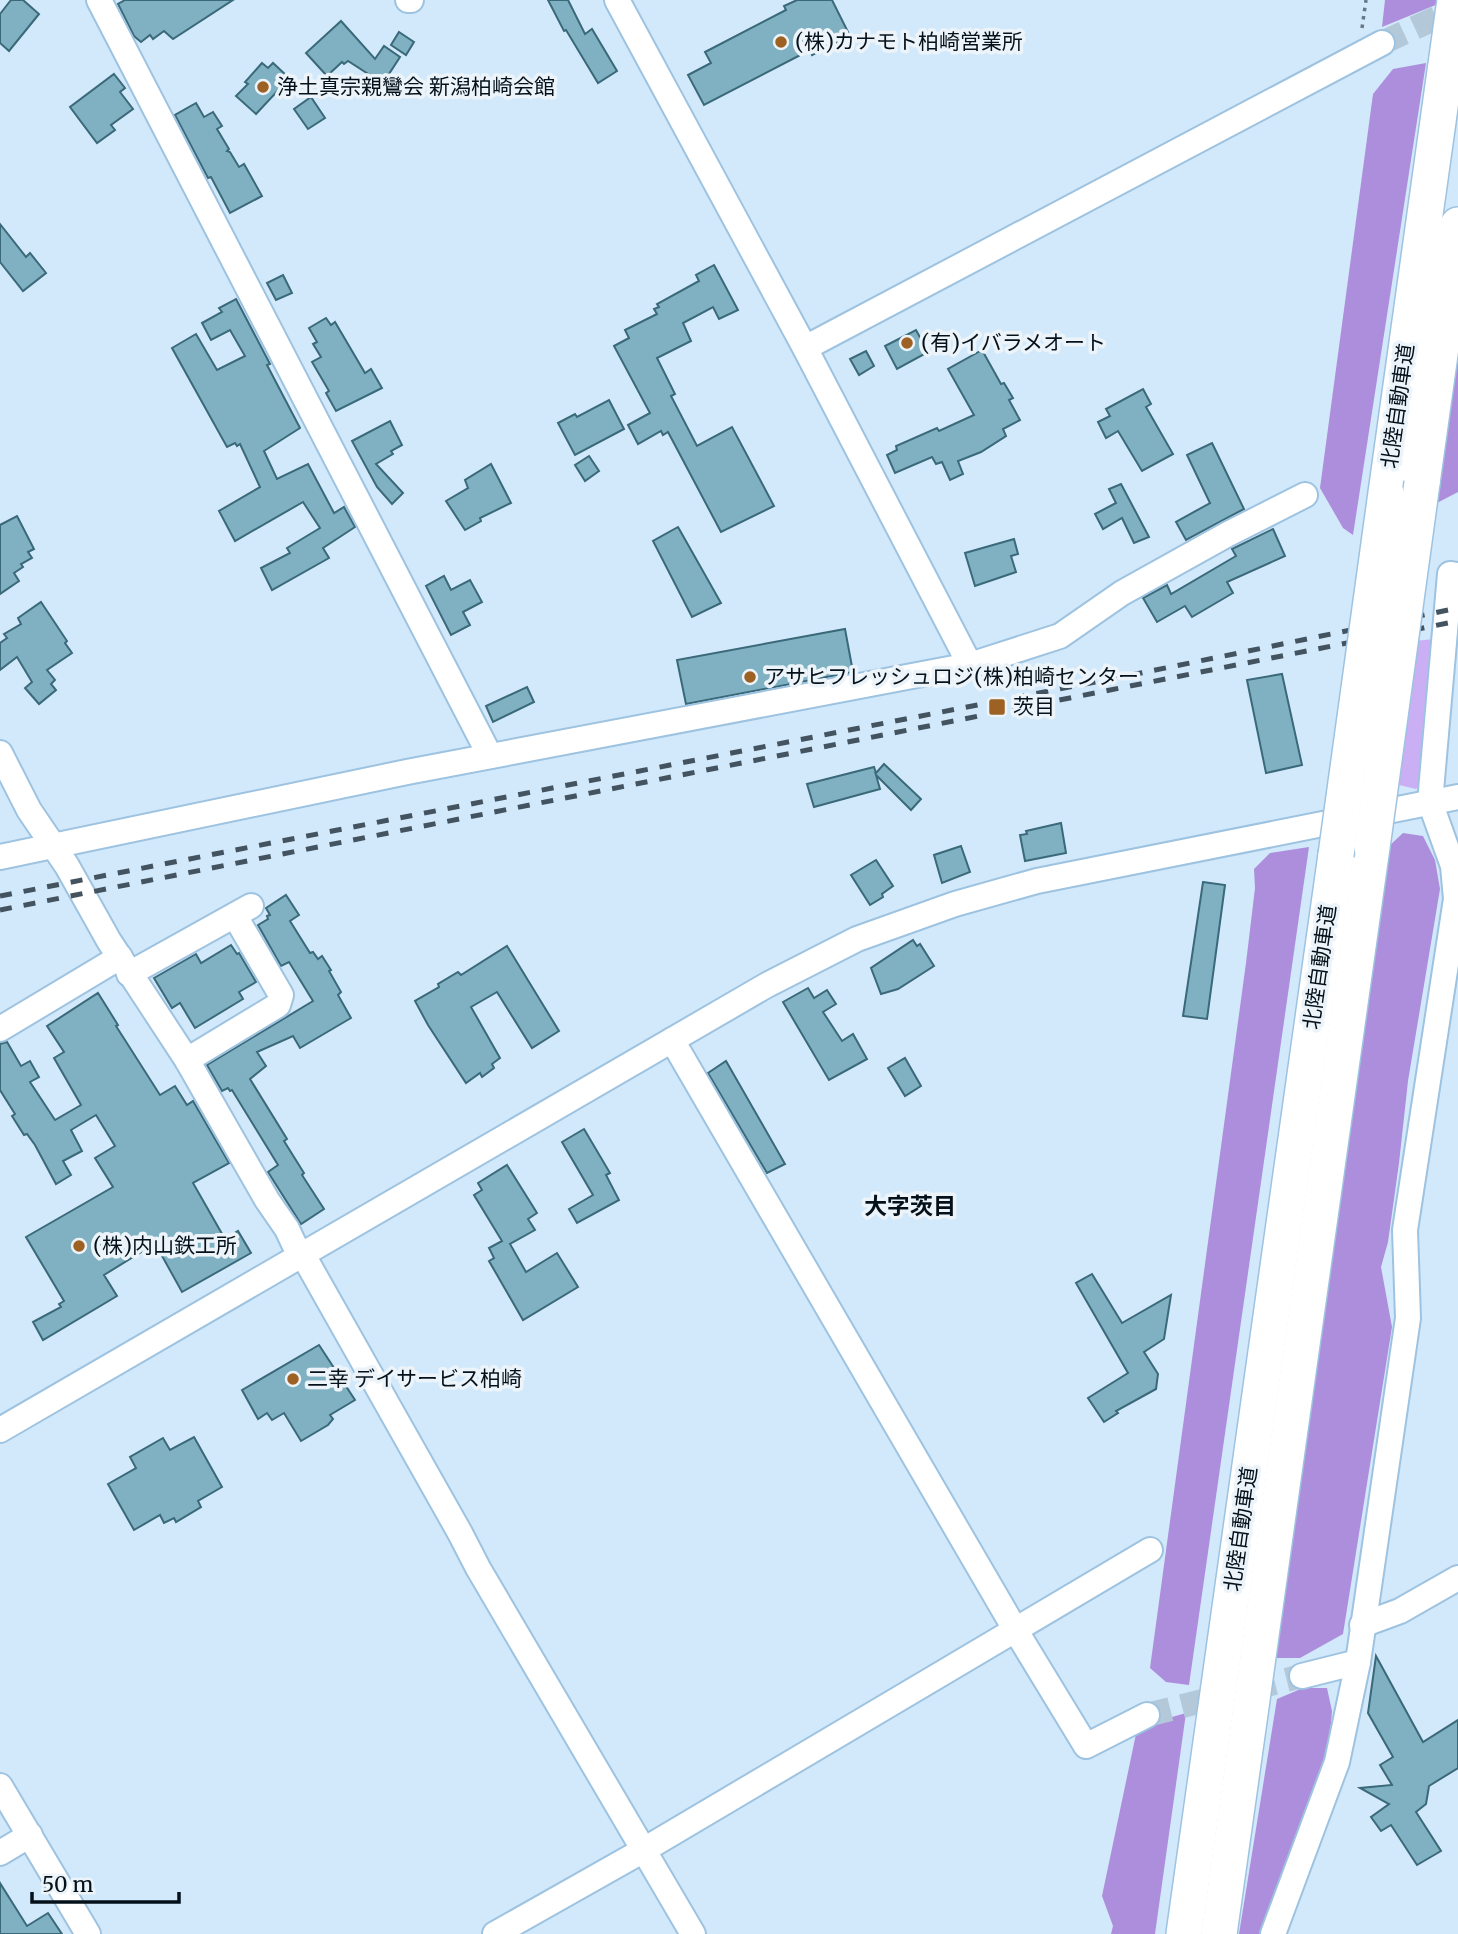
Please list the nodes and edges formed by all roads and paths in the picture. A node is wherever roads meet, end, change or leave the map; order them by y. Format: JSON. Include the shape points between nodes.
{"nodes":[{"id":1,"x":99,"y":0,"type":"edge"},
{"id":2,"x":617,"y":0,"type":"edge"},
{"id":3,"x":1455,"y":0,"type":"edge"},
{"id":4,"x":1382,"y":43,"type":"tunnel mouth"},
{"id":5,"x":1458,"y":225,"type":"edge"},
{"id":6,"x":805,"y":348,"type":"junction"},
{"id":7,"x":1305,"y":495,"type":"dead end"},
{"id":8,"x":1458,"y":575,"type":"edge"},
{"id":9,"x":970,"y":665,"type":"junction"},
{"id":10,"x":0,"y":753,"type":"edge"},
{"id":11,"x":491,"y":756,"type":"junction"},
{"id":12,"x":1458,"y":797,"type":"edge"},
{"id":13,"x":1430,"y":802,"type":"junction"},
{"id":14,"x":52,"y":847,"type":"junction"},
{"id":15,"x":0,"y":858,"type":"edge"},
{"id":16,"x":124,"y":966,"type":"junction"},
{"id":17,"x":0,"y":1029,"type":"edge"},
{"id":18,"x":672,"y":1040,"type":"junction"},
{"id":19,"x":187,"y":1060,"type":"junction"},
{"id":20,"x":303,"y":1255,"type":"junction"},
{"id":21,"x":0,"y":1430,"type":"edge"},
{"id":22,"x":1150,"y":1550,"type":"dead end"},
{"id":23,"x":1458,"y":1578,"type":"edge"},
{"id":24,"x":1362,"y":1625,"type":"junction"},
{"id":25,"x":1016,"y":1631,"type":"junction"},
{"id":26,"x":1357,"y":1662,"type":"junction"},
{"id":27,"x":1302,"y":1676,"type":"tunnel mouth"},
{"id":28,"x":1147,"y":1715,"type":"tunnel mouth"},
{"id":29,"x":0,"y":1786,"type":"edge"},
{"id":30,"x":30,"y":1835,"type":"junction"},
{"id":31,"x":642,"y":1851,"type":"junction"},
{"id":32,"x":0,"y":1853,"type":"edge"},
{"id":33,"x":88,"y":1934,"type":"edge"},
{"id":34,"x":495,"y":1934,"type":"edge"},
{"id":35,"x":693,"y":1934,"type":"edge"},
{"id":36,"x":1184,"y":1934,"type":"edge"},
{"id":37,"x":1219,"y":1934,"type":"edge"},
{"id":38,"x":1273,"y":1934,"type":"edge"}],
"edges":[{"from":1,"to":11,"type":"street"},
{"from":2,"to":6,"type":"street"},
{"from":3,"to":36,"type":"highway","name":"北陸自動車道","bridge":true},
{"from":4,"to":6,"type":"street"},
{"from":5,"to":37,"type":"highway","name":"北陸自動車道","bridge":true},
{"from":6,"to":9,"type":"street"},
{"from":7,"to":9,"type":"street","via":[[1122,593],[1060,636]]},
{"from":8,"to":13,"type":"street","via":[[1450,574]]},
{"from":9,"to":11,"type":"street"},
{"from":10,"to":14,"type":"street"},
{"from":11,"to":14,"type":"street"},
{"from":12,"to":13,"type":"street"},
{"from":13,"to":18,"type":"street","via":[[1064,875],[955,904],[857,939]]},
{"from":13,"to":24,"type":"street","via":[[1453,866],[1456,899],[1405,1230],[1408,1318]]},
{"from":14,"to":15,"type":"street"},
{"from":14,"to":16,"type":"street"},
{"from":16,"to":17,"type":"street"},
{"from":16,"to":19,"type":"street"},
{"from":16,"to":19,"type":"street","via":[[243,911],[281,995],[278,1005]]},
{"from":18,"to":20,"type":"street"},
{"from":18,"to":25,"type":"street"},
{"from":19,"to":20,"type":"street"},
{"from":20,"to":21,"type":"street"},
{"from":20,"to":31,"type":"street"},
{"from":22,"to":25,"type":"street"},
{"from":23,"to":24,"type":"street","via":[[1400,1611]]},
{"from":24,"to":26,"type":"street"},
{"from":25,"to":28,"type":"street","via":[[1086,1746]]},
{"from":25,"to":31,"type":"street"},
{"from":26,"to":27,"type":"street"},
{"from":26,"to":38,"type":"street","via":[[1337,1762]]},
{"from":29,"to":30,"type":"street"},
{"from":30,"to":32,"type":"street"},
{"from":30,"to":33,"type":"street"},
{"from":31,"to":34,"type":"street"},
{"from":31,"to":35,"type":"street"}]}
